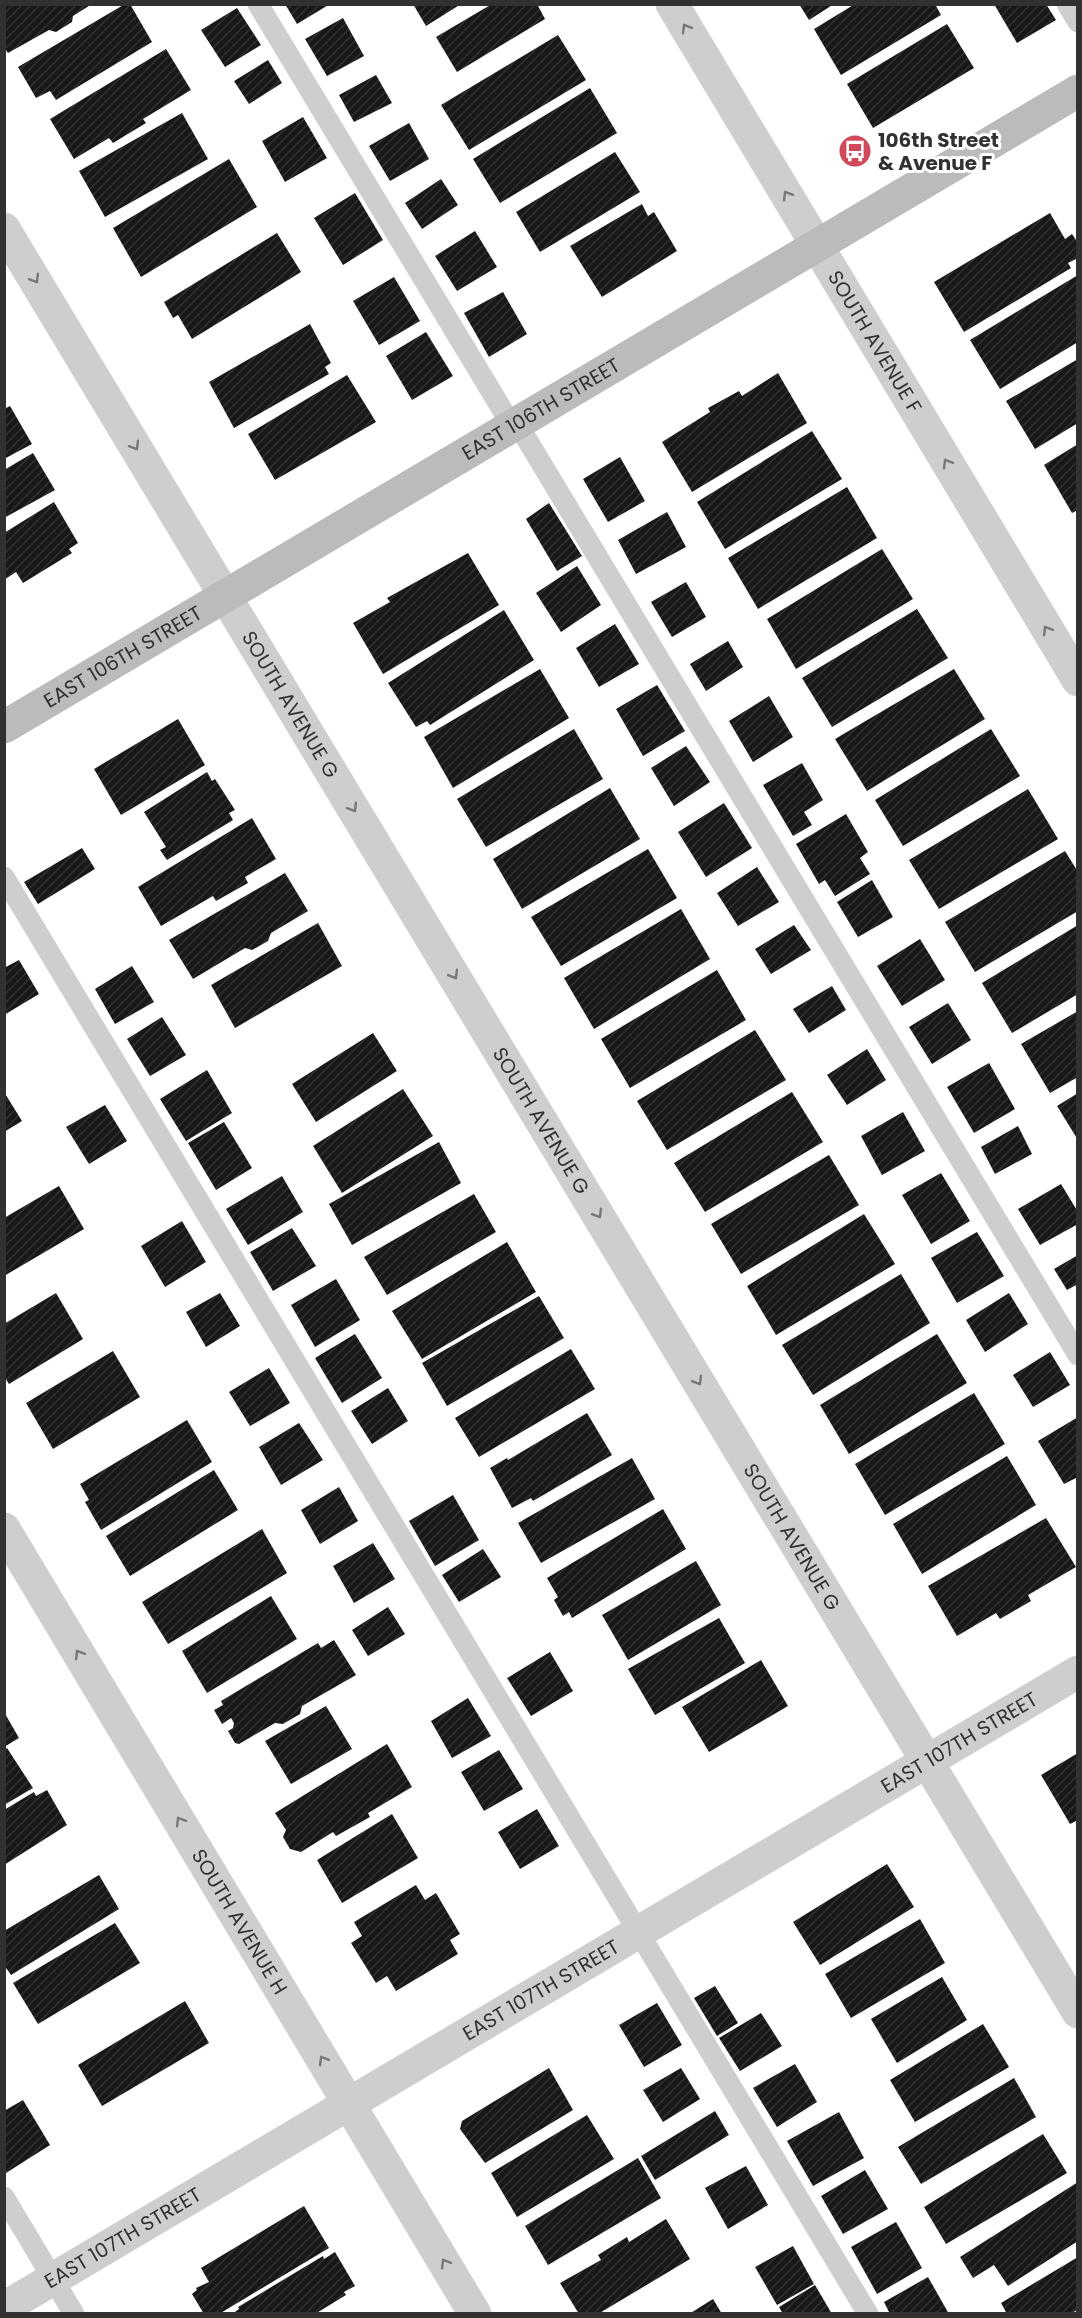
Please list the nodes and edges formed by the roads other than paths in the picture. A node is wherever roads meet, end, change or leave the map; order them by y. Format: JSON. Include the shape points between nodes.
{"nodes":[{"id":1,"x":258,"y":4,"type":"edge"},
{"id":2,"x":672,"y":4,"type":"edge"},
{"id":3,"x":1067,"y":4,"type":"edge"},
{"id":4,"x":1077,"y":22,"type":"edge"},
{"id":5,"x":1077,"y":91,"type":"edge"},
{"id":6,"x":4,"y":229,"type":"edge"},
{"id":7,"x":817,"y":245,"type":"junction"},
{"id":8,"x":514,"y":424,"type":"junction"},
{"id":9,"x":226,"y":596,"type":"junction"},
{"id":10,"x":1077,"y":681,"type":"edge"},
{"id":11,"x":4,"y":727,"type":"edge"},
{"id":12,"x":4,"y":877,"type":"edge"},
{"id":13,"x":1077,"y":1355,"type":"edge"},
{"id":14,"x":4,"y":1529,"type":"edge"},
{"id":15,"x":1077,"y":1672,"type":"edge"},
{"id":16,"x":927,"y":1762,"type":"junction"},
{"id":17,"x":639,"y":1932,"type":"junction"},
{"id":18,"x":1077,"y":2012,"type":"edge"},
{"id":19,"x":349,"y":2104,"type":"junction"},
{"id":20,"x":4,"y":2197,"type":"edge"},
{"id":21,"x":53,"y":2279,"type":"junction"},
{"id":22,"x":4,"y":2308,"type":"edge"},
{"id":23,"x":74,"y":2313,"type":"edge"},
{"id":24,"x":475,"y":2313,"type":"edge"},
{"id":25,"x":868,"y":2313,"type":"edge"}],
"edges":[{"from":1,"to":8,"type":"lane"},
{"from":7,"to":2,"type":"street","name":"SOUTH AVENUE F","one_way":true},
{"from":3,"to":4,"type":"lane"},
{"from":5,"to":7,"type":"main road","name":"EAST 106TH STREET"},
{"from":6,"to":9,"type":"street","name":"SOUTH AVENUE G","one_way":true},
{"from":7,"to":8,"type":"main road","name":"EAST 106TH STREET"},
{"from":10,"to":7,"type":"street","name":"SOUTH AVENUE F","one_way":true},
{"from":8,"to":9,"type":"main road","name":"EAST 106TH STREET"},
{"from":8,"to":13,"type":"lane"},
{"from":9,"to":11,"type":"main road","name":"EAST 106TH STREET"},
{"from":9,"to":16,"type":"street","name":"SOUTH AVENUE G","one_way":true},
{"from":12,"to":17,"type":"lane"},
{"from":19,"to":14,"type":"street","name":"SOUTH AVENUE H","one_way":true},
{"from":15,"to":16,"type":"street","name":"EAST 107TH STREET"},
{"from":16,"to":17,"type":"street","name":"EAST 107TH STREET"},
{"from":16,"to":18,"type":"street","name":"SOUTH AVENUE G"},
{"from":17,"to":19,"type":"street","name":"EAST 107TH STREET"},
{"from":17,"to":25,"type":"lane"},
{"from":19,"to":21,"type":"street","name":"EAST 107TH STREET"},
{"from":24,"to":19,"type":"street","name":"SOUTH AVENUE H","one_way":true},
{"from":20,"to":21,"type":"lane"},
{"from":21,"to":22,"type":"street","name":"EAST 107TH STREET"},
{"from":21,"to":23,"type":"lane"}]}
